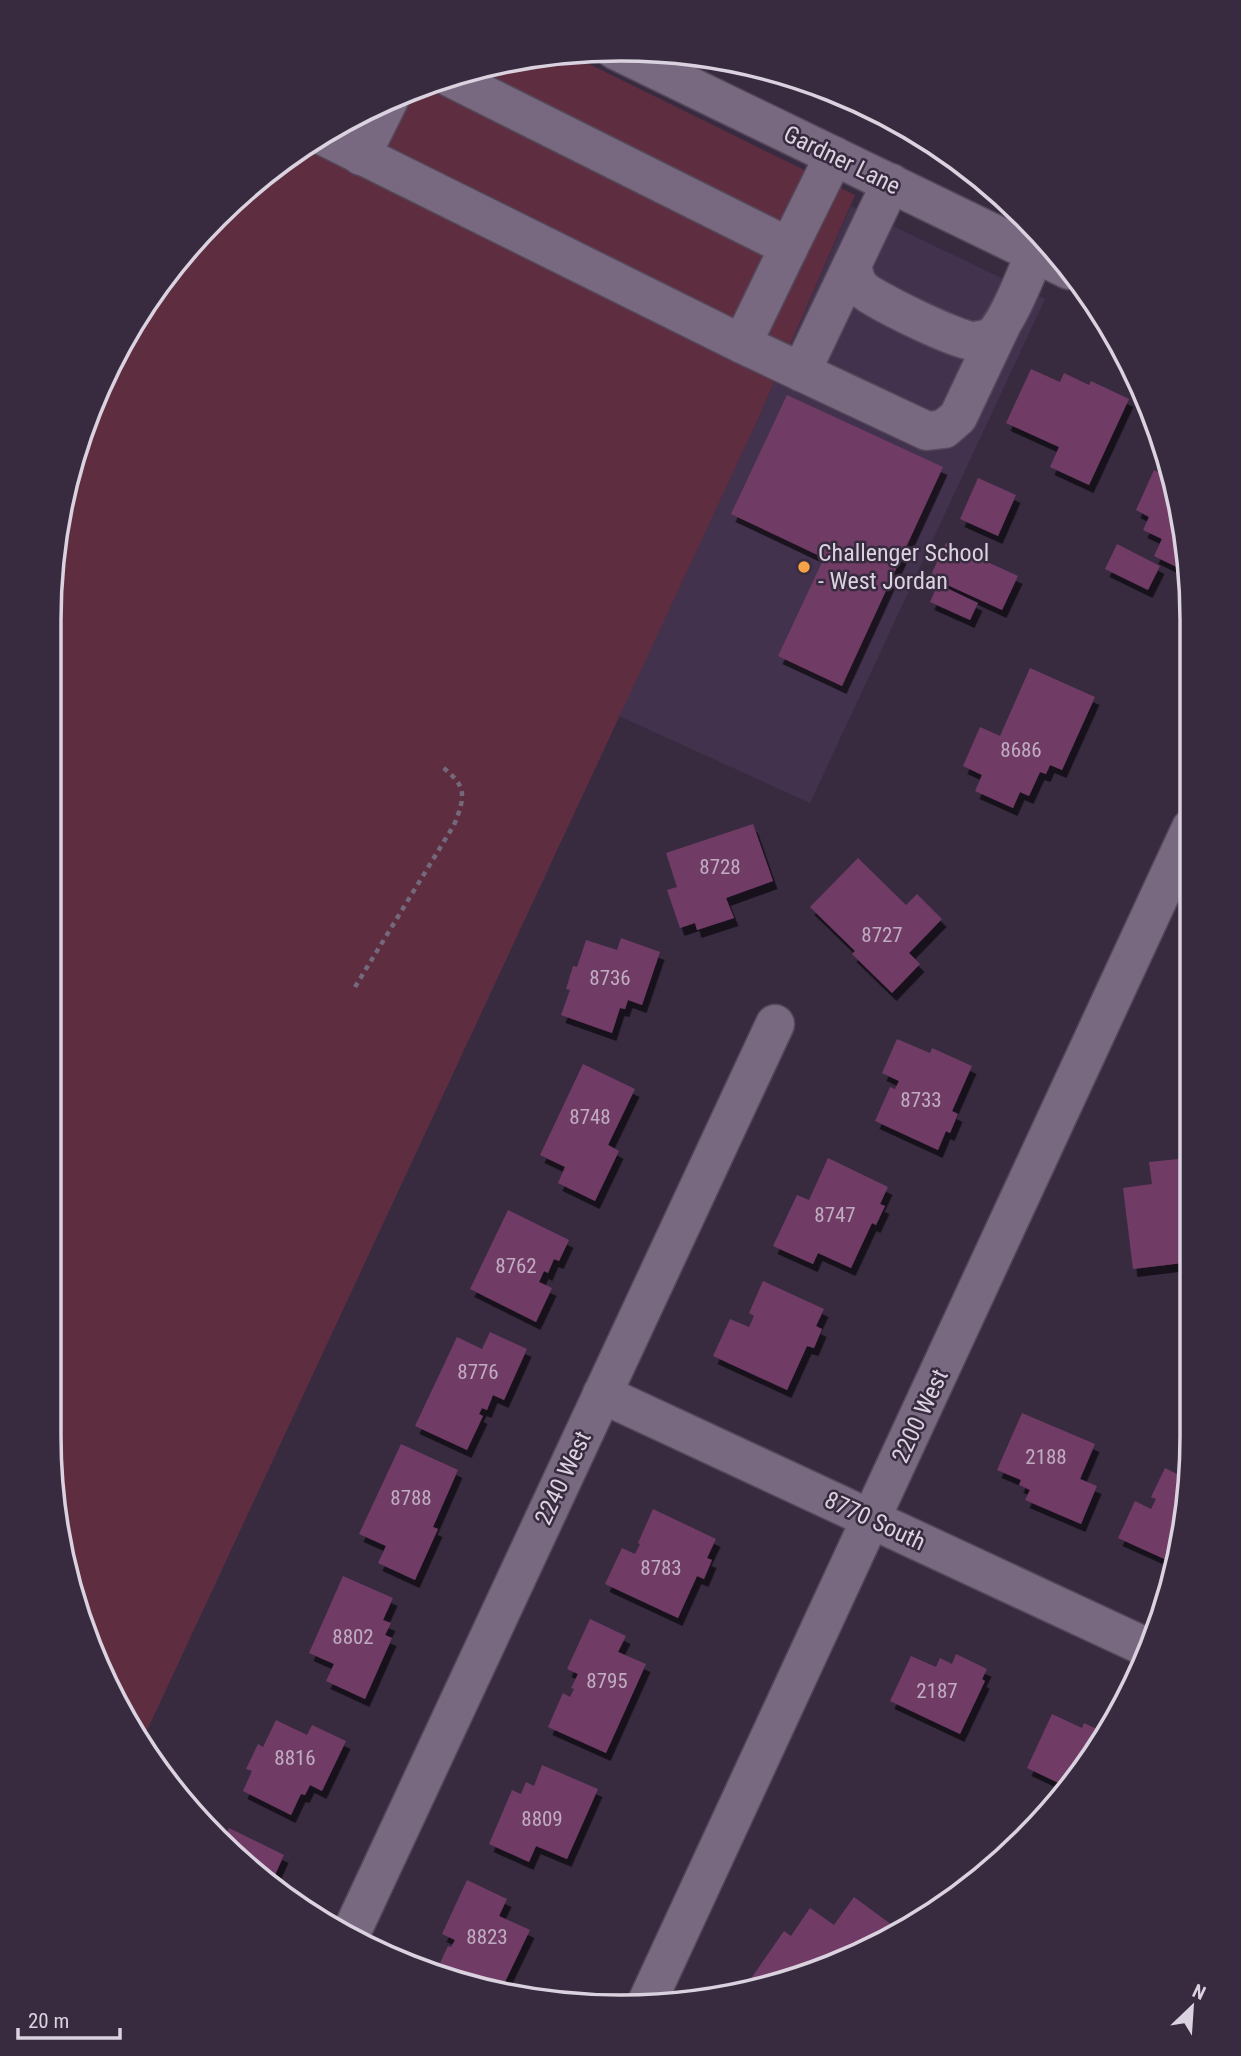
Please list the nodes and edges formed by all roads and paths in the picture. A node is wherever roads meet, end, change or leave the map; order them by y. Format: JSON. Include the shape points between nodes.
{"nodes":[{"id":1,"x":639,"y":62,"type":"edge"},
{"id":2,"x":463,"y":84,"type":"edge"},
{"id":3,"x":380,"y":116,"type":"edge"},
{"id":4,"x":333,"y":141,"type":"edge"},
{"id":5,"x":361,"y":156,"type":"junction"},
{"id":6,"x":834,"y":156,"type":"junction"},
{"id":7,"x":891,"y":183,"type":"junction"},
{"id":8,"x":789,"y":247,"type":"junction"},
{"id":9,"x":1045,"y":257,"type":"edge"},
{"id":10,"x":853,"y":263,"type":"junction"},
{"id":11,"x":1053,"y":266,"type":"edge"},
{"id":12,"x":1001,"y":326,"type":"junction"},
{"id":13,"x":742,"y":344,"type":"junction"},
{"id":14,"x":801,"y":372,"type":"junction"},
{"id":15,"x":441,"y":766,"type":"dead end"},
{"id":16,"x":1180,"y":852,"type":"edge"},
{"id":17,"x":355,"y":987,"type":"dead end"},
{"id":18,"x":775,"y":1024,"type":"dead end"},
{"id":19,"x":602,"y":1394,"type":"junction"},
{"id":20,"x":872,"y":1519,"type":"junction"},
{"id":21,"x":1139,"y":1644,"type":"edge"},
{"id":22,"x":354,"y":1927,"type":"edge"},
{"id":23,"x":652,"y":1994,"type":"edge"}],
"edges":[{"from":1,"to":6,"type":"street","name":"Gardner Lane"},
{"from":2,"to":8,"type":"street"},
{"from":3,"to":5,"type":"street"},
{"from":4,"to":5,"type":"street"},
{"from":5,"to":13,"type":"street"},
{"from":6,"to":7,"type":"street","name":"Gardner Lane"},
{"from":6,"to":8,"type":"street"},
{"from":7,"to":9,"type":"street","name":"Gardner Lane"},
{"from":7,"to":10,"type":"street"},
{"from":8,"to":13,"type":"street"},
{"from":10,"to":12,"type":"street","via":[[853,276],[862,289],[954,335],[973,341],[989,338]]},
{"from":10,"to":14,"type":"street"},
{"from":11,"to":12,"type":"street"},
{"from":12,"to":14,"type":"street","via":[[958,417],[944,429],[928,431]]},
{"from":13,"to":14,"type":"street"},
{"from":15,"to":17,"type":"path","via":[[457,778],[463,792],[458,815]]},
{"from":16,"to":20,"type":"street","name":"2200 West"},
{"from":18,"to":19,"type":"street","name":"2240 West"},
{"from":19,"to":20,"type":"street","name":"8770 South"},
{"from":19,"to":22,"type":"street","name":"2240 West"},
{"from":20,"to":21,"type":"street","name":"8770 South"},
{"from":20,"to":23,"type":"street","name":"2200 West"}]}
